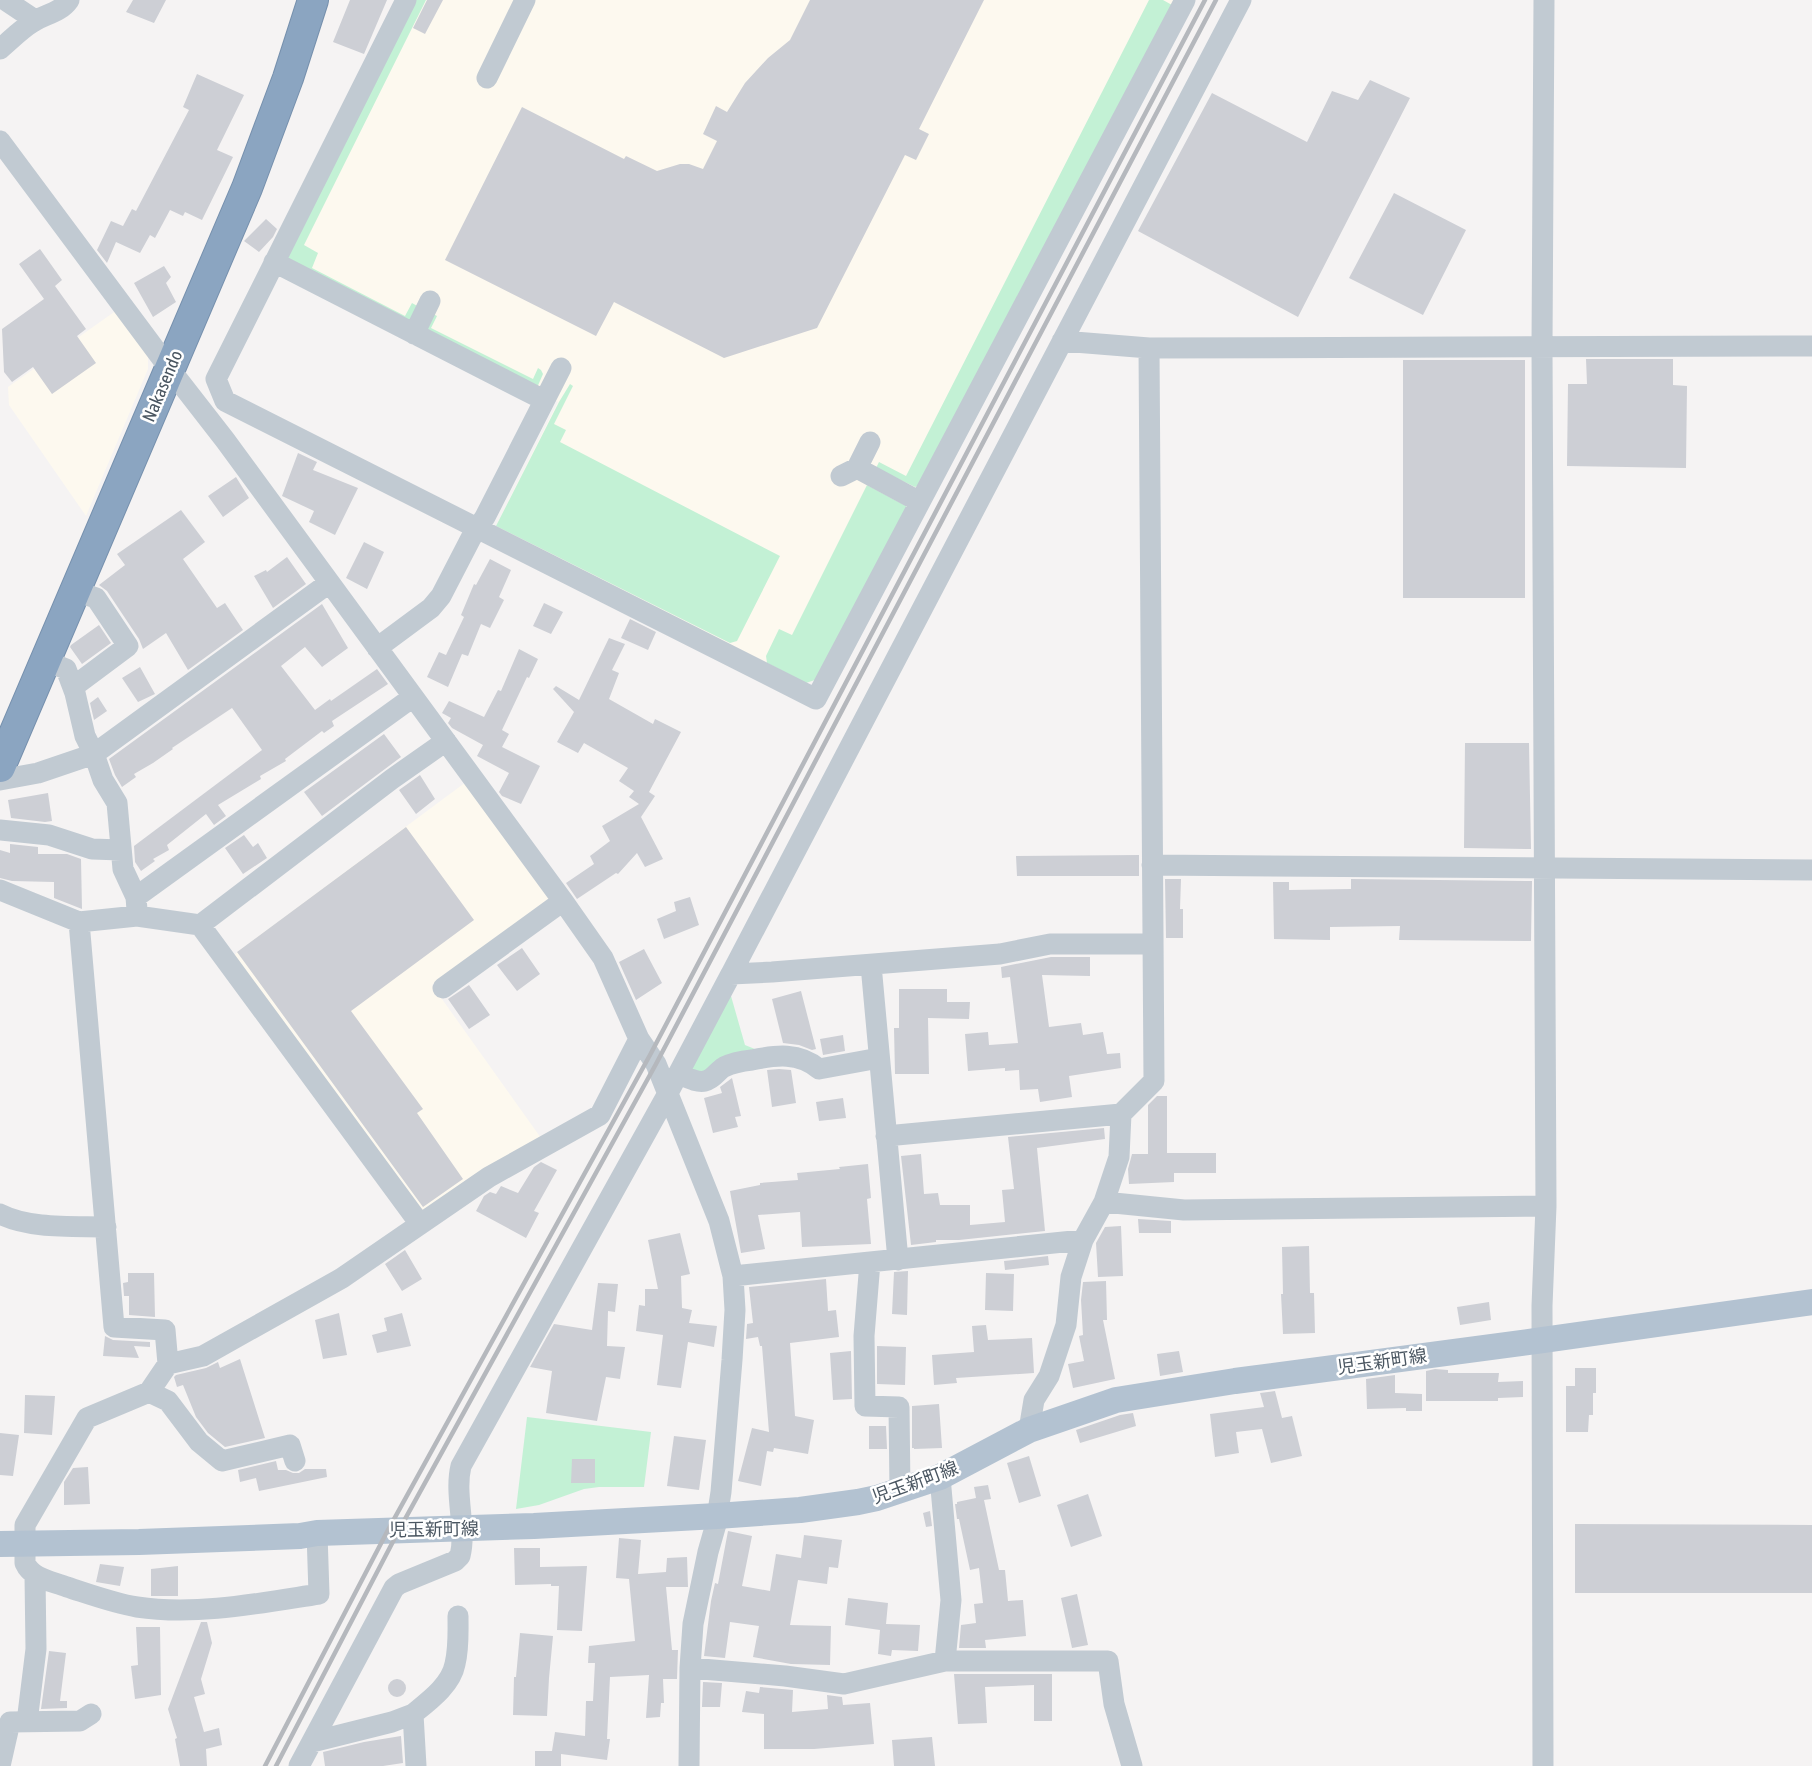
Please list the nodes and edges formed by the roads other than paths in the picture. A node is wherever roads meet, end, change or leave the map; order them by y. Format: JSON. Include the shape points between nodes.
{"nodes":[{"id":1,"x":5,"y":0,"type":"edge"},
{"id":2,"x":69,"y":0,"type":"edge"},
{"id":3,"x":313,"y":0,"type":"edge"},
{"id":4,"x":406,"y":0,"type":"edge"},
{"id":5,"x":525,"y":0,"type":"edge"},
{"id":6,"x":1185,"y":0,"type":"edge"},
{"id":7,"x":1241,"y":0,"type":"edge"},
{"id":8,"x":1544,"y":0,"type":"edge"},
{"id":9,"x":35,"y":20,"type":"junction"},
{"id":10,"x":0,"y":49,"type":"edge"},
{"id":11,"x":486,"y":78,"type":"dead end"},
{"id":12,"x":0,"y":141,"type":"edge"},
{"id":13,"x":274,"y":262,"type":"junction"},
{"id":14,"x":430,"y":301,"type":"dead end"},
{"id":15,"x":414,"y":334,"type":"junction"},
{"id":16,"x":1062,"y":341,"type":"junction"},
{"id":17,"x":1812,"y":346,"type":"edge"},
{"id":18,"x":1542,"y":347,"type":"junction"},
{"id":19,"x":1149,"y":348,"type":"junction"},
{"id":20,"x":169,"y":368,"type":"junction"},
{"id":21,"x":561,"y":368,"type":"dead end"},
{"id":22,"x":220,"y":390,"type":"junction"},
{"id":23,"x":544,"y":400,"type":"junction"},
{"id":24,"x":199,"y":405,"type":"junction"},
{"id":25,"x":870,"y":442,"type":"dead end"},
{"id":26,"x":920,"y":502,"type":"junction"},
{"id":27,"x":478,"y":528,"type":"junction"},
{"id":28,"x":329,"y":583,"type":"junction"},
{"id":29,"x":75,"y":591,"type":"junction"},
{"id":30,"x":377,"y":648,"type":"junction"},
{"id":31,"x":46,"y":661,"type":"junction"},
{"id":32,"x":73,"y":687,"type":"junction"},
{"id":33,"x":413,"y":697,"type":"junction"},
{"id":34,"x":446,"y":741,"type":"junction"},
{"id":35,"x":94,"y":754,"type":"junction"},
{"id":36,"x":0,"y":767,"type":"edge"},
{"id":37,"x":0,"y":780,"type":"edge"},
{"id":38,"x":0,"y":830,"type":"edge"},
{"id":39,"x":121,"y":850,"type":"junction"},
{"id":40,"x":1152,"y":865,"type":"junction"},
{"id":41,"x":1545,"y":869,"type":"junction"},
{"id":42,"x":1812,"y":870,"type":"edge"},
{"id":43,"x":0,"y":890,"type":"edge"},
{"id":44,"x":563,"y":901,"type":"junction"},
{"id":45,"x":136,"y":907,"type":"junction"},
{"id":46,"x":79,"y":922,"type":"junction"},
{"id":47,"x":200,"y":925,"type":"junction"},
{"id":48,"x":1153,"y":944,"type":"junction"},
{"id":49,"x":871,"y":964,"type":"junction"},
{"id":50,"x":731,"y":974,"type":"junction"},
{"id":51,"x":443,"y":988,"type":"dead end"},
{"id":52,"x":639,"y":1039,"type":"junction"},
{"id":53,"x":879,"y":1058,"type":"junction"},
{"id":54,"x":678,"y":1074,"type":"junction"},
{"id":55,"x":667,"y":1095,"type":"junction"},
{"id":56,"x":1121,"y":1114,"type":"junction"},
{"id":57,"x":886,"y":1136,"type":"junction"},
{"id":58,"x":1104,"y":1202,"type":"junction"},
{"id":59,"x":1546,"y":1206,"type":"junction"},
{"id":60,"x":0,"y":1214,"type":"edge"},
{"id":61,"x":420,"y":1224,"type":"junction"},
{"id":62,"x":106,"y":1227,"type":"junction"},
{"id":63,"x":1083,"y":1240,"type":"junction"},
{"id":64,"x":898,"y":1260,"type":"junction"},
{"id":65,"x":870,"y":1262,"type":"junction"},
{"id":66,"x":733,"y":1276,"type":"junction"},
{"id":67,"x":1812,"y":1302,"type":"edge"},
{"id":68,"x":1543,"y":1340,"type":"junction"},
{"id":69,"x":168,"y":1364,"type":"junction"},
{"id":70,"x":149,"y":1392,"type":"junction"},
{"id":71,"x":1029,"y":1430,"type":"junction"},
{"id":72,"x":295,"y":1461,"type":"dead end"},
{"id":73,"x":940,"y":1477,"type":"junction"},
{"id":74,"x":900,"y":1491,"type":"junction"},
{"id":75,"x":717,"y":1516,"type":"junction"},
{"id":76,"x":461,"y":1528,"type":"junction"},
{"id":77,"x":317,"y":1533,"type":"junction"},
{"id":78,"x":12,"y":1544,"type":"edge"},
{"id":79,"x":35,"y":1576,"type":"junction"},
{"id":80,"x":458,"y":1616,"type":"dead end"},
{"id":81,"x":945,"y":1661,"type":"junction"},
{"id":82,"x":690,"y":1668,"type":"junction"},
{"id":83,"x":91,"y":1714,"type":"dead end"},
{"id":84,"x":413,"y":1714,"type":"junction"},
{"id":85,"x":27,"y":1722,"type":"junction"},
{"id":86,"x":312,"y":1742,"type":"junction"},
{"id":87,"x":0,"y":1766,"type":"edge"},
{"id":88,"x":299,"y":1766,"type":"edge"},
{"id":89,"x":416,"y":1766,"type":"edge"},
{"id":90,"x":689,"y":1766,"type":"edge"},
{"id":91,"x":1132,"y":1766,"type":"edge"},
{"id":92,"x":1543,"y":1766,"type":"edge"}],
"edges":[{"from":1,"to":9,"type":"street"},
{"from":2,"to":9,"type":"street","via":[[61,9]]},
{"from":3,"to":20,"type":"highway","name":"Nakasendo","via":[[247,188]]},
{"from":4,"to":13,"type":"street"},
{"from":5,"to":11,"type":"street"},
{"from":6,"to":26,"type":"street"},
{"from":7,"to":16,"type":"street"},
{"from":8,"to":18,"type":"street"},
{"from":9,"to":10,"type":"street"},
{"from":12,"to":20,"type":"street"},
{"from":13,"to":15,"type":"street"},
{"from":13,"to":22,"type":"street","via":[[216,379]]},
{"from":14,"to":15,"type":"street"},
{"from":15,"to":23,"type":"street"},
{"from":16,"to":19,"type":"street"},
{"from":16,"to":50,"type":"street"},
{"from":17,"to":18,"type":"street"},
{"from":18,"to":19,"type":"street"},
{"from":18,"to":41,"type":"street"},
{"from":19,"to":40,"type":"street"},
{"from":20,"to":24,"type":"street"},
{"from":20,"to":29,"type":"highway","name":"Nakasendo"},
{"from":21,"to":23,"type":"street"},
{"from":22,"to":24,"type":"street"},
{"from":22,"to":27,"type":"street","via":[[225,401]]},
{"from":23,"to":27,"type":"street"},
{"from":24,"to":28,"type":"street"},
{"from":25,"to":26,"type":"street","via":[[849,472]]},
{"from":26,"to":27,"type":"street","via":[[816,699]]},
{"from":27,"to":30,"type":"street","via":[[431,608]]},
{"from":28,"to":30,"type":"street"},
{"from":28,"to":35,"type":"street"},
{"from":29,"to":31,"type":"highway","name":"Nakasendo"},
{"from":29,"to":32,"type":"street","via":[[96,598],[128,646]]},
{"from":30,"to":33,"type":"street"},
{"from":31,"to":32,"type":"street","via":[[66,669]]},
{"from":31,"to":36,"type":"highway","name":"Nakasendo"},
{"from":32,"to":35,"type":"street"},
{"from":33,"to":34,"type":"street"},
{"from":33,"to":45,"type":"street"},
{"from":34,"to":44,"type":"street"},
{"from":34,"to":47,"type":"street"},
{"from":35,"to":37,"type":"street","via":[[38,773]]},
{"from":35,"to":39,"type":"street","via":[[117,803]]},
{"from":38,"to":39,"type":"street","via":[[49,835],[92,849]]},
{"from":39,"to":45,"type":"street"},
{"from":40,"to":41,"type":"street"},
{"from":40,"to":48,"type":"street"},
{"from":41,"to":42,"type":"street"},
{"from":41,"to":59,"type":"street"},
{"from":43,"to":46,"type":"street"},
{"from":44,"to":51,"type":"street"},
{"from":44,"to":52,"type":"street","via":[[603,958]]},
{"from":45,"to":46,"type":"street"},
{"from":45,"to":47,"type":"street"},
{"from":46,"to":62,"type":"street"},
{"from":47,"to":61,"type":"street"},
{"from":48,"to":49,"type":"street","via":[[1050,944],[1000,954]]},
{"from":48,"to":56,"type":"street","via":[[1154,1081]]},
{"from":49,"to":50,"type":"street"},
{"from":49,"to":53,"type":"street"},
{"from":50,"to":54,"type":"street"},
{"from":52,"to":55,"type":"street","via":[[656,1064]]},
{"from":52,"to":61,"type":"street","via":[[600,1115],[489,1177]]},
{"from":53,"to":54,"type":"street","via":[[819,1070],[810,1061],[772,1056],[724,1067],[704,1081]]},
{"from":53,"to":57,"type":"street"},
{"from":54,"to":55,"type":"street"},
{"from":55,"to":66,"type":"street","via":[[719,1221]]},
{"from":55,"to":76,"type":"street","via":[[461,1466]]},
{"from":56,"to":57,"type":"street"},
{"from":56,"to":58,"type":"street","via":[[1119,1157]]},
{"from":57,"to":64,"type":"street"},
{"from":58,"to":59,"type":"street","via":[[1184,1210]]},
{"from":58,"to":63,"type":"street"},
{"from":59,"to":68,"type":"street"},
{"from":60,"to":62,"type":"street","via":[[28,1222]]},
{"from":61,"to":69,"type":"street","via":[[342,1278],[203,1356]]},
{"from":62,"to":69,"type":"street","via":[[114,1327],[165,1330]]},
{"from":63,"to":64,"type":"street"},
{"from":63,"to":71,"type":"street","via":[[1071,1277],[1066,1325],[1049,1376],[1034,1400]]},
{"from":64,"to":65,"type":"street"},
{"from":65,"to":66,"type":"street"},
{"from":65,"to":74,"type":"street","via":[[864,1336],[865,1406],[899,1407]]},
{"from":66,"to":75,"type":"street","via":[[732,1360]]},
{"from":67,"to":68,"type":"main road","name":"児玉新町線"},
{"from":68,"to":71,"type":"main road","name":"児玉新町線","via":[[1116,1400]]},
{"from":68,"to":92,"type":"street"},
{"from":69,"to":70,"type":"street"},
{"from":70,"to":72,"type":"street","via":[[168,1401],[199,1442],[222,1461],[290,1445]]},
{"from":70,"to":78,"type":"street","via":[[87,1418]]},
{"from":71,"to":73,"type":"main road","name":"児玉新町線"},
{"from":73,"to":74,"type":"main road","name":"児玉新町線"},
{"from":73,"to":81,"type":"street","via":[[951,1600]]},
{"from":74,"to":75,"type":"main road","name":"児玉新町線","via":[[810,1509]]},
{"from":75,"to":76,"type":"main road","name":"児玉新町線"},
{"from":75,"to":82,"type":"street","via":[[693,1624]]},
{"from":76,"to":77,"type":"main road","name":"児玉新町線"},
{"from":76,"to":86,"type":"street","via":[[458,1560],[399,1584],[390,1593]]},
{"from":77,"to":78,"type":"main road","name":"児玉新町線"},
{"from":77,"to":79,"type":"street","via":[[319,1594],[215,1608],[164,1609],[136,1607]]},
{"from":78,"to":79,"type":"street"},
{"from":79,"to":85,"type":"street","via":[[36,1649]]},
{"from":80,"to":84,"type":"street","via":[[455,1666],[433,1698]]},
{"from":81,"to":82,"type":"street","via":[[844,1684]]},
{"from":81,"to":91,"type":"street","via":[[1108,1661],[1114,1704]]},
{"from":82,"to":90,"type":"street"},
{"from":83,"to":85,"type":"street","via":[[80,1721]]},
{"from":84,"to":86,"type":"street"},
{"from":84,"to":89,"type":"street"},
{"from":85,"to":87,"type":"street","via":[[10,1722]]},
{"from":86,"to":88,"type":"street"}]}
